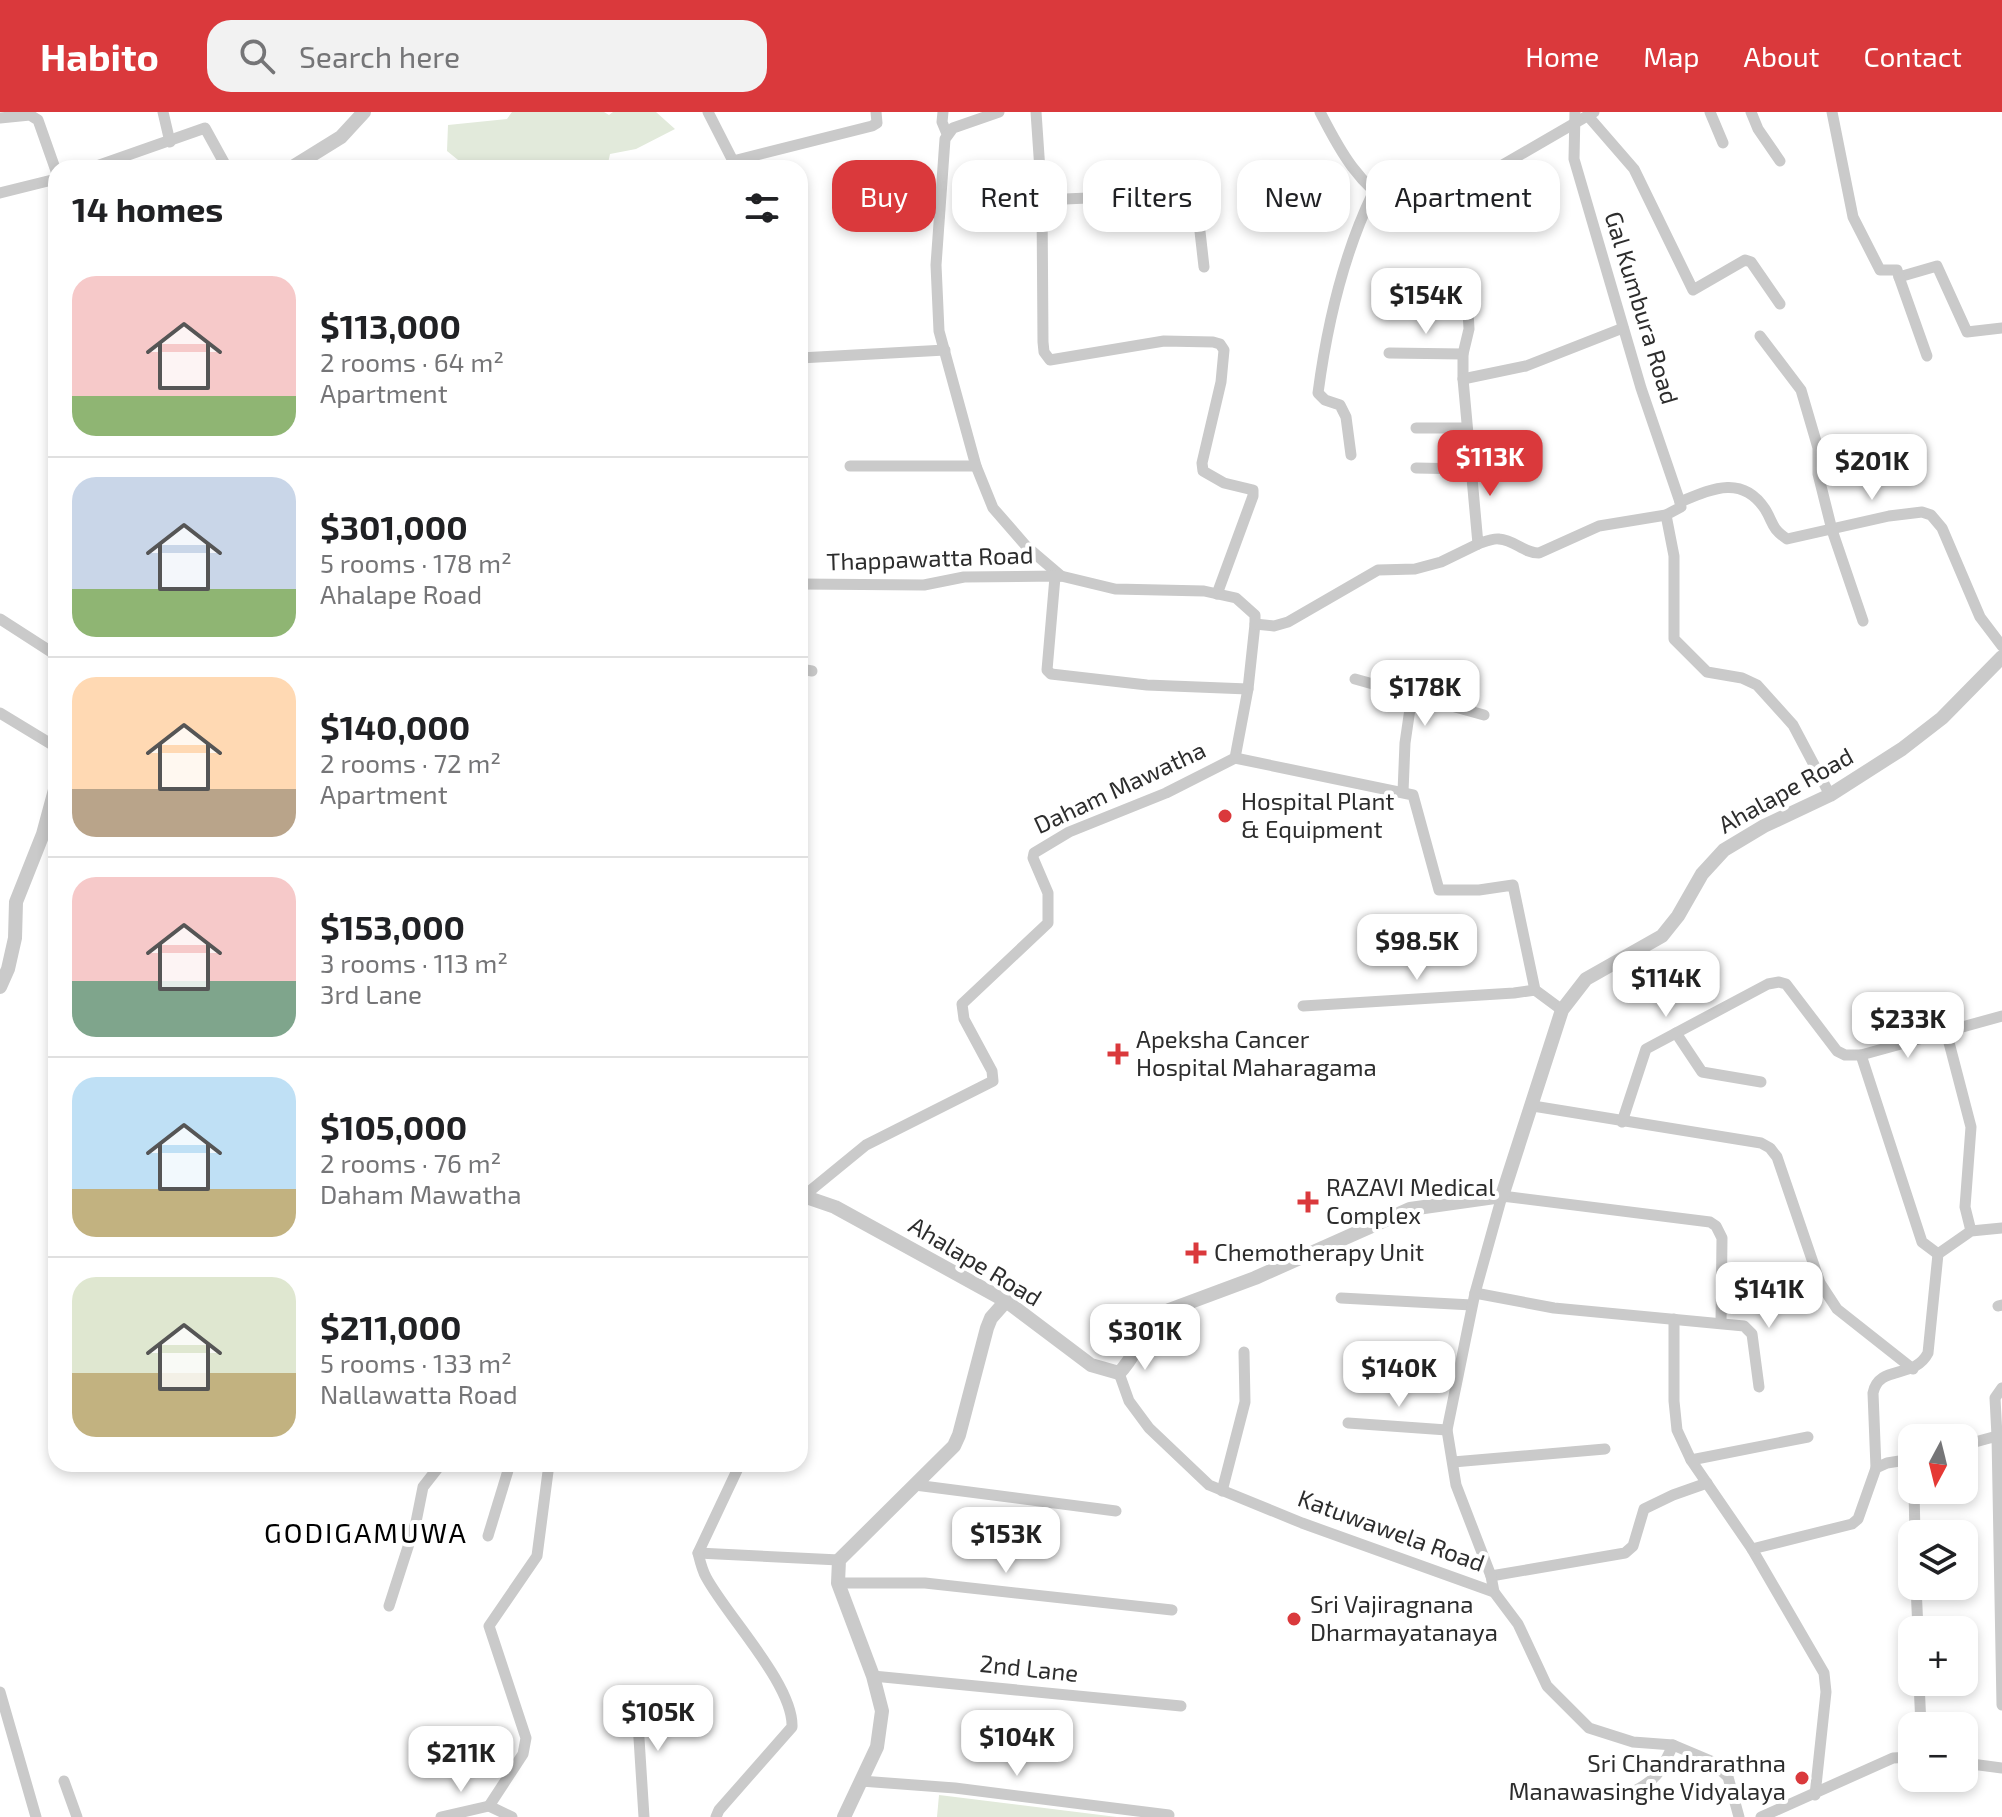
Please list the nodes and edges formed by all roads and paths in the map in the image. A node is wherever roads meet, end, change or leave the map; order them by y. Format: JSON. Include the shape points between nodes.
{"nodes":[{"id":1,"x":163,"y":112,"type":"edge"},
{"id":2,"x":364,"y":112,"type":"edge"},
{"id":3,"x":708,"y":112,"type":"edge"},
{"id":4,"x":876,"y":112,"type":"edge"},
{"id":5,"x":943,"y":112,"type":"edge"},
{"id":6,"x":999,"y":112,"type":"edge"},
{"id":7,"x":1036,"y":112,"type":"edge"},
{"id":8,"x":1320,"y":112,"type":"edge"},
{"id":9,"x":1710,"y":112,"type":"edge"},
{"id":10,"x":1751,"y":112,"type":"edge"},
{"id":11,"x":1832,"y":112,"type":"edge"},
{"id":12,"x":1591,"y":114,"type":"edge"},
{"id":13,"x":2,"y":116,"type":"edge"},
{"id":14,"x":1575,"y":118,"type":"edge"},
{"id":15,"x":947,"y":134,"type":"junction"},
{"id":16,"x":170,"y":142,"type":"junction"},
{"id":17,"x":1723,"y":143,"type":"dead end"},
{"id":18,"x":52,"y":160,"type":"edge"},
{"id":19,"x":115,"y":160,"type":"edge"},
{"id":20,"x":223,"y":160,"type":"edge"},
{"id":21,"x":304,"y":160,"type":"edge"},
{"id":22,"x":731,"y":160,"type":"edge"},
{"id":23,"x":751,"y":160,"type":"edge"},
{"id":24,"x":1039,"y":160,"type":"edge"},
{"id":25,"x":1509,"y":160,"type":"edge"},
{"id":26,"x":1780,"y":161,"type":"dead end"},
{"id":27,"x":48,"y":181,"type":"edge"},
{"id":28,"x":1366,"y":184,"type":"edge"},
{"id":29,"x":0,"y":193,"type":"edge"},
{"id":30,"x":1067,"y":199,"type":"edge"},
{"id":31,"x":1366,"y":208,"type":"edge"},
{"id":32,"x":1042,"y":232,"type":"edge"},
{"id":33,"x":1204,"y":267,"type":"dead end"},
{"id":34,"x":1899,"y":277,"type":"junction"},
{"id":35,"x":1467,"y":294,"type":"dead end"},
{"id":36,"x":1780,"y":304,"type":"dead end"},
{"id":37,"x":1623,"y":328,"type":"junction"},
{"id":38,"x":2002,"y":328,"type":"edge"},
{"id":39,"x":1760,"y":336,"type":"dead end"},
{"id":40,"x":945,"y":350,"type":"junction"},
{"id":41,"x":1389,"y":353,"type":"dead end"},
{"id":42,"x":1463,"y":354,"type":"junction"},
{"id":43,"x":1927,"y":356,"type":"dead end"},
{"id":44,"x":808,"y":358,"type":"edge"},
{"id":45,"x":1463,"y":379,"type":"junction"},
{"id":46,"x":1416,"y":428,"type":"dead end"},
{"id":47,"x":1466,"y":428,"type":"junction"},
{"id":48,"x":1351,"y":455,"type":"dead end"},
{"id":49,"x":850,"y":466,"type":"dead end"},
{"id":50,"x":976,"y":466,"type":"junction"},
{"id":51,"x":1416,"y":468,"type":"dead end"},
{"id":52,"x":1469,"y":469,"type":"junction"},
{"id":53,"x":1680,"y":502,"type":"junction"},
{"id":54,"x":1666,"y":515,"type":"junction"},
{"id":55,"x":1832,"y":530,"type":"junction"},
{"id":56,"x":1478,"y":544,"type":"junction"},
{"id":57,"x":1058,"y":577,"type":"junction"},
{"id":58,"x":808,"y":584,"type":"edge"},
{"id":59,"x":1217,"y":594,"type":"junction"},
{"id":60,"x":0,"y":619,"type":"edge"},
{"id":61,"x":1863,"y":621,"type":"dead end"},
{"id":62,"x":1255,"y":624,"type":"junction"},
{"id":63,"x":2002,"y":646,"type":"edge"},
{"id":64,"x":48,"y":650,"type":"edge"},
{"id":65,"x":2002,"y":657,"type":"edge"},
{"id":66,"x":1355,"y":679,"type":"dead end"},
{"id":67,"x":1248,"y":689,"type":"junction"},
{"id":68,"x":1412,"y":695,"type":"junction"},
{"id":69,"x":0,"y":713,"type":"edge"},
{"id":70,"x":1484,"y":715,"type":"dead end"},
{"id":71,"x":48,"y":742,"type":"edge"},
{"id":72,"x":1235,"y":758,"type":"junction"},
{"id":73,"x":1403,"y":792,"type":"junction"},
{"id":74,"x":1830,"y":795,"type":"junction"},
{"id":75,"x":48,"y":816,"type":"edge"},
{"id":76,"x":0,"y":987,"type":"edge"},
{"id":77,"x":1535,"y":990,"type":"junction"},
{"id":78,"x":1303,"y":1006,"type":"dead end"},
{"id":79,"x":1562,"y":1010,"type":"junction"},
{"id":80,"x":2002,"y":1016,"type":"edge"},
{"id":81,"x":1946,"y":1031,"type":"junction"},
{"id":82,"x":1676,"y":1033,"type":"junction"},
{"id":83,"x":1861,"y":1055,"type":"junction"},
{"id":84,"x":1761,"y":1082,"type":"dead end"},
{"id":85,"x":1533,"y":1106,"type":"junction"},
{"id":86,"x":1622,"y":1122,"type":"junction"},
{"id":87,"x":808,"y":1191,"type":"edge"},
{"id":88,"x":1502,"y":1196,"type":"junction"},
{"id":89,"x":808,"y":1198,"type":"edge"},
{"id":90,"x":2002,"y":1228,"type":"edge"},
{"id":91,"x":1971,"y":1231,"type":"junction"},
{"id":92,"x":1938,"y":1254,"type":"junction"},
{"id":93,"x":1475,"y":1293,"type":"junction"},
{"id":94,"x":1341,"y":1298,"type":"dead end"},
{"id":95,"x":1006,"y":1301,"type":"junction"},
{"id":96,"x":1472,"y":1305,"type":"junction"},
{"id":97,"x":1674,"y":1319,"type":"junction"},
{"id":98,"x":1721,"y":1323,"type":"junction"},
{"id":99,"x":1244,"y":1352,"type":"dead end"},
{"id":100,"x":1913,"y":1369,"type":"junction"},
{"id":101,"x":1119,"y":1373,"type":"junction"},
{"id":102,"x":1759,"y":1387,"type":"dead end"},
{"id":103,"x":2002,"y":1388,"type":"edge"},
{"id":104,"x":1348,"y":1423,"type":"dead end"},
{"id":105,"x":1447,"y":1430,"type":"junction"},
{"id":106,"x":1997,"y":1436,"type":"junction"},
{"id":107,"x":1808,"y":1437,"type":"dead end"},
{"id":108,"x":1978,"y":1441,"type":"edge"},
{"id":109,"x":1605,"y":1449,"type":"dead end"},
{"id":110,"x":1691,"y":1460,"type":"junction"},
{"id":111,"x":1898,"y":1461,"type":"edge"},
{"id":112,"x":1453,"y":1462,"type":"junction"},
{"id":113,"x":1876,"y":1468,"type":"junction"},
{"id":114,"x":435,"y":1472,"type":"edge"},
{"id":115,"x":508,"y":1472,"type":"edge"},
{"id":116,"x":548,"y":1472,"type":"edge"},
{"id":117,"x":736,"y":1472,"type":"edge"},
{"id":118,"x":1707,"y":1483,"type":"junction"},
{"id":119,"x":915,"y":1485,"type":"junction"},
{"id":120,"x":1222,"y":1491,"type":"junction"},
{"id":121,"x":1116,"y":1511,"type":"dead end"},
{"id":122,"x":488,"y":1536,"type":"dead end"},
{"id":123,"x":1752,"y":1549,"type":"junction"},
{"id":124,"x":698,"y":1553,"type":"junction"},
{"id":125,"x":839,"y":1560,"type":"junction"},
{"id":126,"x":1491,"y":1576,"type":"junction"},
{"id":127,"x":838,"y":1583,"type":"junction"},
{"id":128,"x":1494,"y":1592,"type":"junction"},
{"id":129,"x":389,"y":1606,"type":"dead end"},
{"id":130,"x":1172,"y":1610,"type":"dead end"},
{"id":131,"x":873,"y":1676,"type":"junction"},
{"id":132,"x":636,"y":1691,"type":"dead end"},
{"id":133,"x":0,"y":1692,"type":"edge"},
{"id":134,"x":2002,"y":1705,"type":"edge"},
{"id":135,"x":1181,"y":1706,"type":"dead end"},
{"id":136,"x":1673,"y":1745,"type":"junction"},
{"id":137,"x":1898,"y":1758,"type":"edge"},
{"id":138,"x":1978,"y":1765,"type":"edge"},
{"id":139,"x":2002,"y":1768,"type":"edge"},
{"id":140,"x":64,"y":1781,"type":"dead end"},
{"id":141,"x":861,"y":1781,"type":"junction"},
{"id":142,"x":1629,"y":1794,"type":"dead end"},
{"id":143,"x":1815,"y":1795,"type":"junction"},
{"id":144,"x":489,"y":1806,"type":"junction"},
{"id":145,"x":1169,"y":1815,"type":"edge"},
{"id":146,"x":36,"y":1817,"type":"edge"},
{"id":147,"x":77,"y":1817,"type":"edge"},
{"id":148,"x":441,"y":1817,"type":"edge"},
{"id":149,"x":512,"y":1817,"type":"edge"},
{"id":150,"x":644,"y":1817,"type":"edge"},
{"id":151,"x":716,"y":1817,"type":"edge"},
{"id":152,"x":844,"y":1817,"type":"edge"},
{"id":153,"x":1739,"y":1817,"type":"edge"},
{"id":154,"x":1761,"y":1817,"type":"edge"}],
"edges":[{"from":1,"to":16,"type":"street"},
{"from":2,"to":21,"type":"street","via":[[341,137]]},
{"from":3,"to":22,"type":"street"},
{"from":4,"to":23,"type":"street","via":[[872,126]]},
{"from":5,"to":15,"type":"street"},
{"from":6,"to":15,"type":"street"},
{"from":7,"to":24,"type":"street"},
{"from":8,"to":28,"type":"street","via":[[1339,150]]},
{"from":9,"to":17,"type":"street"},
{"from":10,"to":26,"type":"street"},
{"from":11,"to":34,"type":"street","via":[[1853,217],[1880,270],[1897,270]]},
{"from":12,"to":14,"type":"street"},
{"from":12,"to":36,"type":"street","via":[[1634,169],[1693,290],[1745,260]]},
{"from":13,"to":18,"type":"street","via":[[30,115],[38,120]]},
{"from":14,"to":25,"type":"street"},
{"from":14,"to":37,"type":"street","name":"Gal Kumbura Road","via":[[1574,159]]},
{"from":15,"to":40,"type":"street","via":[[935,287]]},
{"from":16,"to":19,"type":"street"},
{"from":16,"to":20,"type":"street","via":[[205,128]]},
{"from":27,"to":29,"type":"street"},
{"from":30,"to":33,"type":"street","via":[[1196,196]]},
{"from":31,"to":48,"type":"street","via":[[1326,333],[1318,393],[1340,405]]},
{"from":32,"to":59,"type":"street","via":[[1043,342],[1050,360],[1164,341],[1213,342],[1224,350],[1203,471],[1253,490],[1253,496]]},
{"from":34,"to":38,"type":"street","via":[[1937,266],[1967,332]]},
{"from":34,"to":43,"type":"street"},
{"from":35,"to":42,"type":"street","via":[[1469,329]]},
{"from":37,"to":45,"type":"street","via":[[1526,366]]},
{"from":37,"to":53,"type":"street","name":"Gal Kumbura Road"},
{"from":39,"to":55,"type":"street","via":[[1801,390],[1818,448],[1818,474]]},
{"from":40,"to":44,"type":"street"},
{"from":40,"to":50,"type":"street"},
{"from":41,"to":42,"type":"street"},
{"from":42,"to":45,"type":"street"},
{"from":45,"to":47,"type":"street"},
{"from":46,"to":47,"type":"street"},
{"from":47,"to":52,"type":"street"},
{"from":49,"to":50,"type":"street"},
{"from":50,"to":57,"type":"street","via":[[993,508]]},
{"from":51,"to":52,"type":"street"},
{"from":52,"to":56,"type":"street"},
{"from":53,"to":54,"type":"street","via":[[1681,507]]},
{"from":53,"to":55,"type":"street","via":[[1731,486],[1753,494],[1774,530],[1787,539]]},
{"from":54,"to":56,"type":"street","via":[[1599,526],[1539,553],[1498,538]]},
{"from":54,"to":74,"type":"street","via":[[1674,556],[1674,639],[1707,672],[1757,685],[1793,725]]},
{"from":55,"to":61,"type":"street"},
{"from":55,"to":63,"type":"street","via":[[1889,516],[1931,515],[1942,528],[1980,617]]},
{"from":56,"to":62,"type":"street","via":[[1415,569],[1378,570],[1288,622]]},
{"from":57,"to":58,"type":"street","name":"Thappawatta Road","via":[[964,577],[924,585]]},
{"from":57,"to":59,"type":"street","via":[[1115,589]]},
{"from":57,"to":67,"type":"street","via":[[1047,670],[1051,674]]},
{"from":59,"to":62,"type":"street","via":[[1248,607]]},
{"from":60,"to":64,"type":"street"},
{"from":62,"to":67,"type":"street","name":"Daham Mawatha"},
{"from":65,"to":74,"type":"street","name":"Ahalape Road","via":[[1942,718]]},
{"from":66,"to":68,"type":"street"},
{"from":67,"to":72,"type":"street","name":"Daham Mawatha"},
{"from":68,"to":70,"type":"street"},
{"from":68,"to":73,"type":"street"},
{"from":69,"to":71,"type":"street"},
{"from":72,"to":73,"type":"street"},
{"from":72,"to":87,"type":"street","name":"Daham Mawatha","via":[[1069,832],[1034,853],[1048,893],[1048,923],[962,1004],[993,1081],[866,1145]]},
{"from":73,"to":77,"type":"street","via":[[1413,795],[1439,890],[1513,885]]},
{"from":74,"to":79,"type":"street","name":"Ahalape Road","via":[[1724,850],[1662,936],[1586,979]]},
{"from":75,"to":76,"type":"street","via":[[16,902],[15,938]]},
{"from":77,"to":78,"type":"street"},
{"from":77,"to":79,"type":"street"},
{"from":79,"to":85,"type":"street","name":"Ahalape Road"},
{"from":80,"to":81,"type":"street"},
{"from":81,"to":83,"type":"street"},
{"from":81,"to":91,"type":"street","via":[[1971,1127],[1965,1207]]},
{"from":82,"to":83,"type":"street","via":[[1779,982],[1786,984],[1837,1051]]},
{"from":82,"to":84,"type":"street","via":[[1702,1072]]},
{"from":82,"to":86,"type":"street","via":[[1646,1049]]},
{"from":83,"to":92,"type":"street","via":[[1922,1242]]},
{"from":85,"to":86,"type":"street"},
{"from":85,"to":88,"type":"street","name":"Ahalape Road"},
{"from":86,"to":100,"type":"street","via":[[1770,1148],[1820,1283],[1837,1309]]},
{"from":88,"to":93,"type":"street"},
{"from":88,"to":98,"type":"street","via":[[1710,1222],[1722,1238]]},
{"from":88,"to":101,"type":"street","via":[[1410,1209],[1169,1310],[1149,1327]]},
{"from":89,"to":95,"type":"street","name":"Ahalape Road","via":[[835,1207]]},
{"from":90,"to":91,"type":"street"},
{"from":91,"to":92,"type":"street"},
{"from":92,"to":100,"type":"street","via":[[1928,1353]]},
{"from":93,"to":96,"type":"street"},
{"from":93,"to":97,"type":"street","via":[[1554,1308]]},
{"from":94,"to":96,"type":"street"},
{"from":95,"to":101,"type":"street","name":"Ahalape Road","via":[[1091,1365]]},
{"from":95,"to":119,"type":"street","via":[[987,1328],[954,1446]]},
{"from":96,"to":105,"type":"street"},
{"from":97,"to":98,"type":"street"},
{"from":97,"to":110,"type":"street","via":[[1677,1430]]},
{"from":98,"to":102,"type":"street","via":[[1744,1326],[1752,1334]]},
{"from":99,"to":120,"type":"street","via":[[1245,1402]]},
{"from":100,"to":113,"type":"street","via":[[1875,1383]]},
{"from":101,"to":120,"type":"street","name":"Katuwawela Road","via":[[1129,1401],[1149,1428]]},
{"from":103,"to":106,"type":"street","via":[[1995,1398]]},
{"from":104,"to":105,"type":"street"},
{"from":105,"to":112,"type":"street"},
{"from":106,"to":108,"type":"street"},
{"from":106,"to":134,"type":"street"},
{"from":107,"to":110,"type":"street"},
{"from":109,"to":112,"type":"street"},
{"from":110,"to":118,"type":"street"},
{"from":111,"to":113,"type":"street"},
{"from":112,"to":126,"type":"street","via":[[1456,1485]]},
{"from":113,"to":123,"type":"street","via":[[1852,1524]]},
{"from":114,"to":129,"type":"street","via":[[423,1487]]},
{"from":115,"to":122,"type":"street"},
{"from":116,"to":144,"type":"street","via":[[537,1556],[489,1626],[526,1744]]},
{"from":117,"to":124,"type":"street"},
{"from":118,"to":123,"type":"street"},
{"from":118,"to":126,"type":"street","via":[[1644,1509],[1633,1546],[1625,1553]]},
{"from":119,"to":121,"type":"street"},
{"from":119,"to":125,"type":"street"},
{"from":120,"to":128,"type":"street","name":"Katuwawela Road"},
{"from":123,"to":143,"type":"street","via":[[1824,1673]]},
{"from":124,"to":125,"type":"street"},
{"from":124,"to":151,"type":"street","via":[[704,1575],[757,1651],[792,1717],[792,1727]]},
{"from":125,"to":127,"type":"street"},
{"from":126,"to":128,"type":"street"},
{"from":127,"to":130,"type":"street","via":[[925,1583]]},
{"from":127,"to":131,"type":"street"},
{"from":128,"to":136,"type":"street","name":"Katuwawela Road","via":[[1518,1624],[1547,1686],[1589,1728],[1633,1742]]},
{"from":131,"to":135,"type":"street","name":"2nd Lane"},
{"from":131,"to":141,"type":"street","via":[[881,1729]]},
{"from":132,"to":150,"type":"street"},
{"from":133,"to":146,"type":"street"},
{"from":136,"to":142,"type":"street","via":[[1660,1774]]},
{"from":136,"to":153,"type":"street","name":"Katuwawela Road","via":[[1711,1761],[1728,1777]]},
{"from":137,"to":143,"type":"street"},
{"from":138,"to":139,"type":"street"},
{"from":140,"to":147,"type":"street"},
{"from":141,"to":145,"type":"street"},
{"from":141,"to":152,"type":"street"},
{"from":143,"to":154,"type":"street"},
{"from":144,"to":148,"type":"street"},
{"from":144,"to":149,"type":"street"}]}
